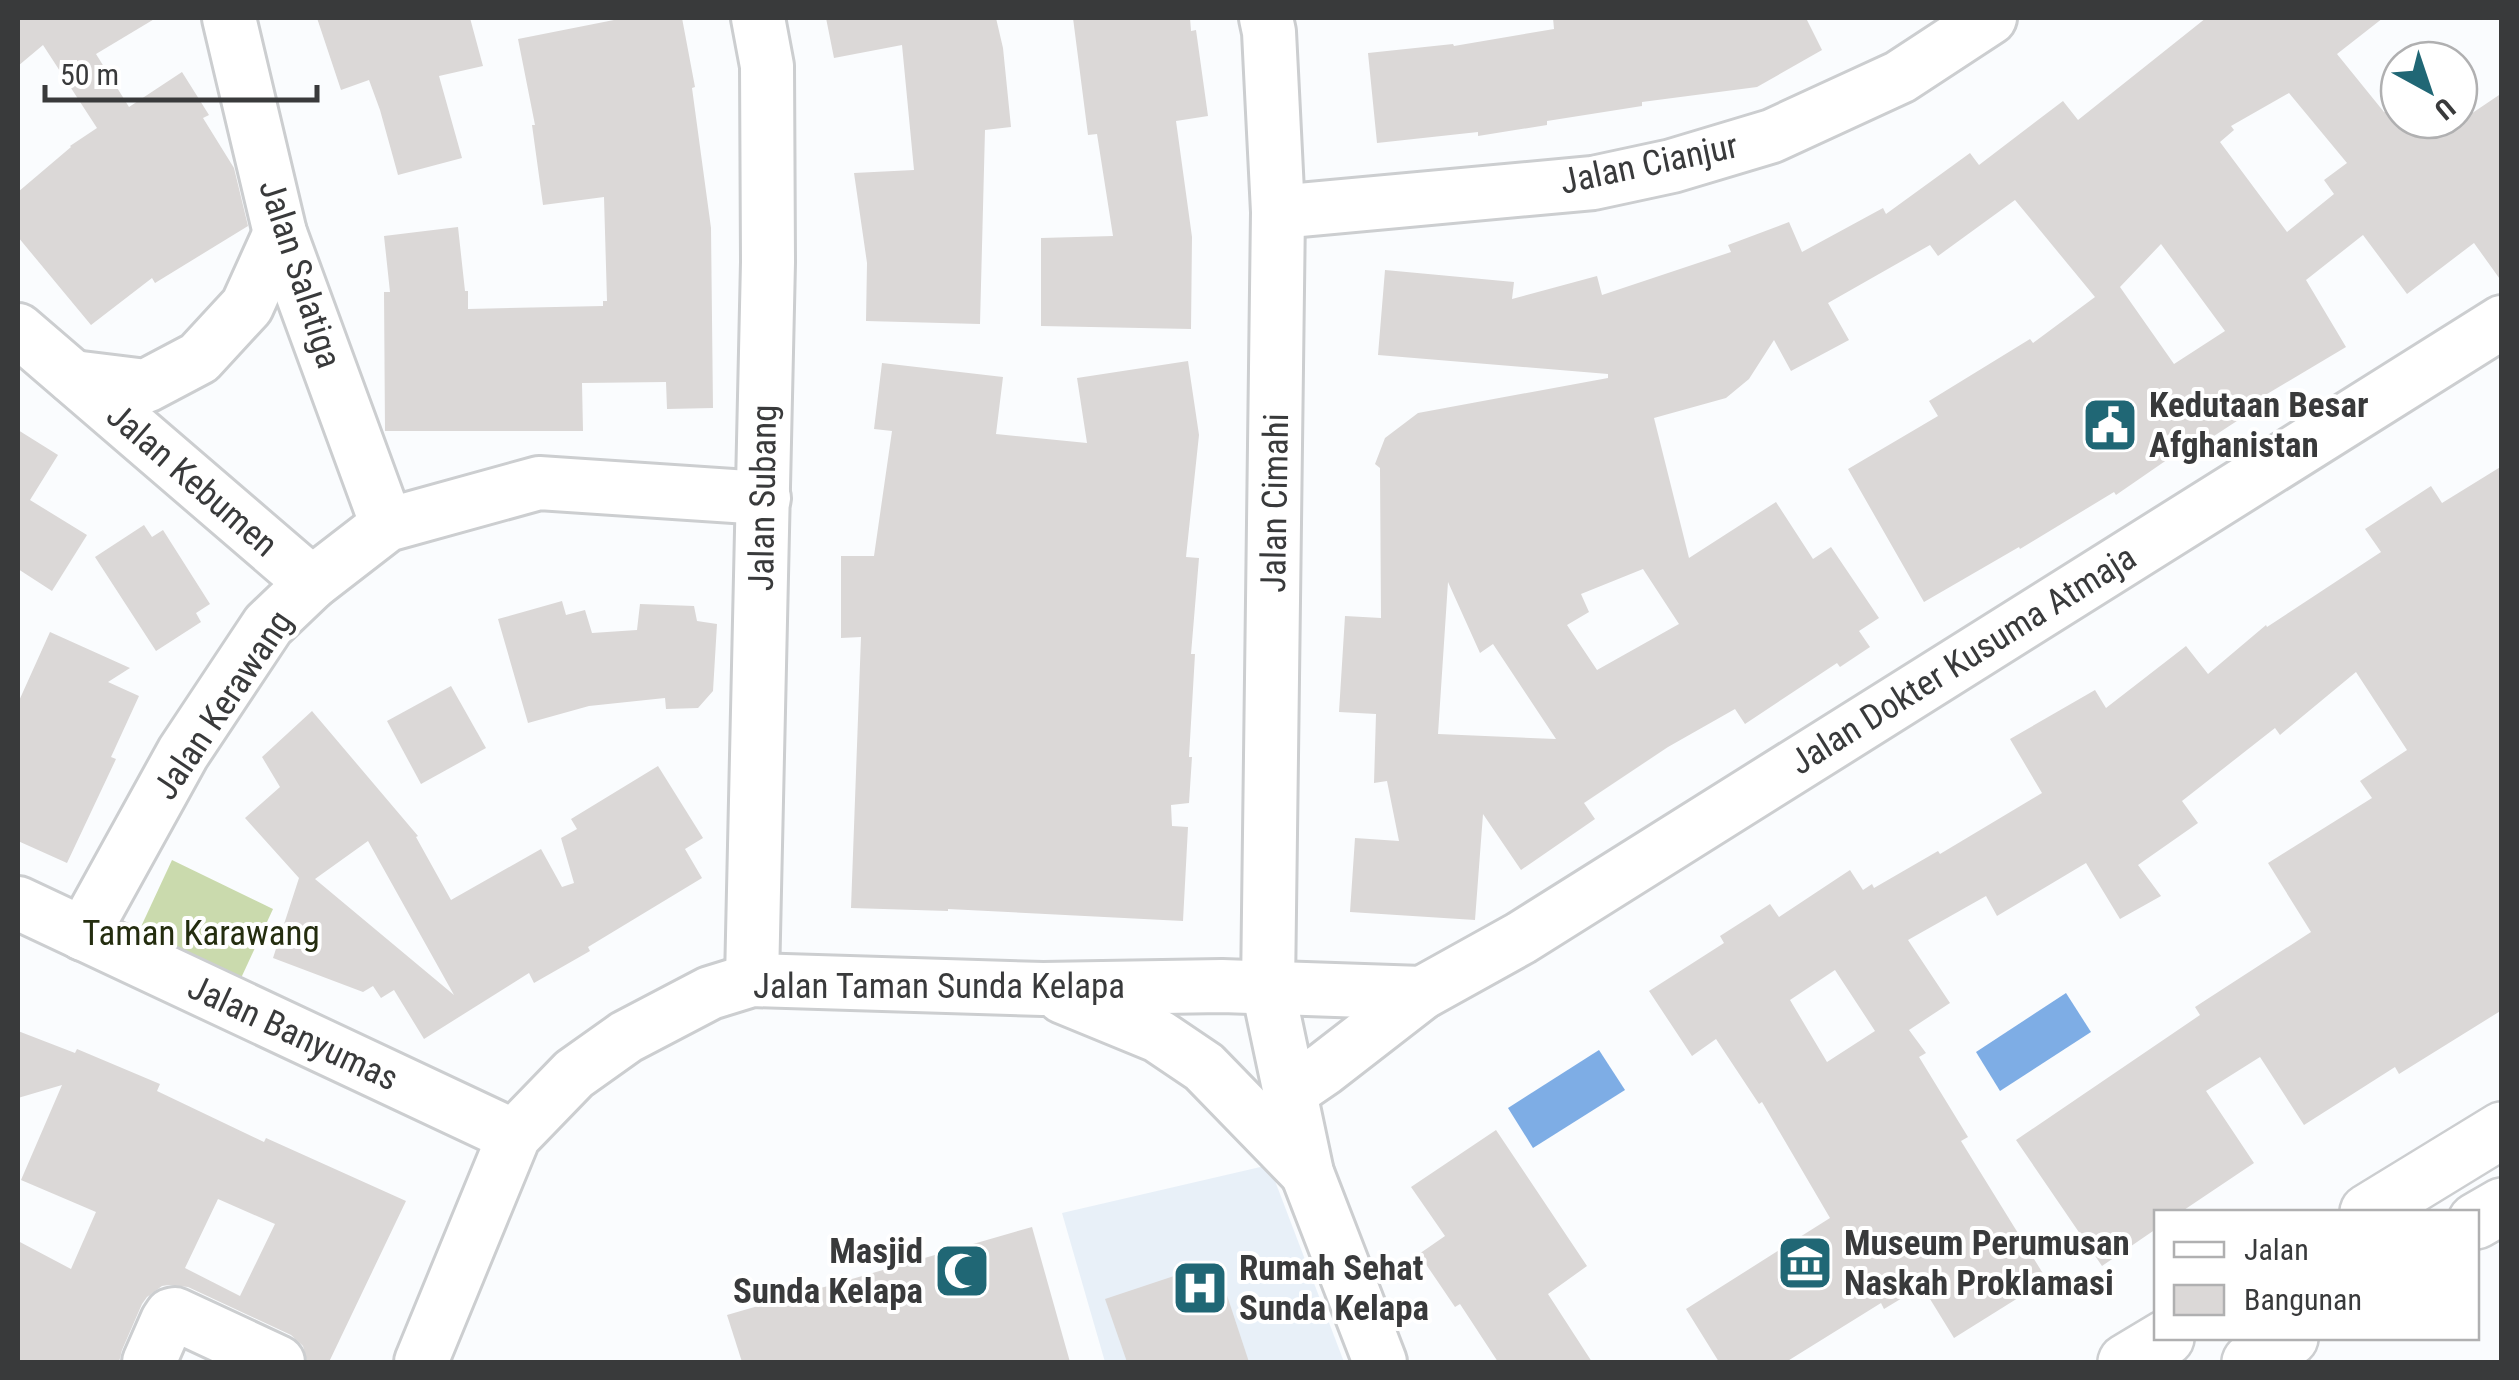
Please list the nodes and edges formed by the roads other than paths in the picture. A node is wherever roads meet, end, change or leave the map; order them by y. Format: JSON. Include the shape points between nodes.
{"nodes":[{"id":1,"x":229,"y":18,"type":"edge"},
{"id":2,"x":758,"y":18,"type":"edge"},
{"id":3,"x":1266,"y":18,"type":"edge"},
{"id":4,"x":1990,"y":18,"type":"edge"},
{"id":5,"x":1278,"y":212,"type":"junction"},
{"id":6,"x":280,"y":233,"type":"junction"},
{"id":7,"x":2502,"y":322,"type":"edge"},
{"id":8,"x":18,"y":330,"type":"edge"},
{"id":9,"x":73,"y":377,"type":"junction"},
{"id":10,"x":764,"y":498,"type":"junction"},
{"id":11,"x":387,"y":525,"type":"junction"},
{"id":12,"x":312,"y":583,"type":"junction"},
{"id":13,"x":18,"y":903,"type":"edge"},
{"id":14,"x":82,"y":934,"type":"junction"},
{"id":15,"x":752,"y":980,"type":"junction"},
{"id":16,"x":1042,"y":989,"type":"junction"},
{"id":17,"x":1268,"y":989,"type":"junction"},
{"id":18,"x":1422,"y":993,"type":"junction"},
{"id":19,"x":1289,"y":1092,"type":"junction"},
{"id":20,"x":2501,"y":1132,"type":"edge"},
{"id":21,"x":514,"y":1136,"type":"junction"},
{"id":22,"x":1307,"y":1174,"type":"junction"},
{"id":23,"x":2502,"y":1206,"type":"edge"},
{"id":24,"x":2371,"y":1210,"type":"edge"},
{"id":25,"x":2479,"y":1220,"type":"edge"},
{"id":26,"x":2163,"y":1340,"type":"edge"},
{"id":27,"x":2287,"y":1340,"type":"edge"},
{"id":28,"x":148,"y":1362,"type":"edge"},
{"id":29,"x":278,"y":1362,"type":"edge"},
{"id":30,"x":422,"y":1362,"type":"edge"},
{"id":31,"x":1380,"y":1362,"type":"edge"},
{"id":32,"x":2126,"y":1362,"type":"edge"},
{"id":33,"x":2250,"y":1362,"type":"edge"}],
"edges":[{"from":1,"to":6,"type":"street","name":"Jalan Salatiga"},
{"from":2,"to":10,"type":"street","name":"Jalan Subang","via":[[767,66]]},
{"from":3,"to":5,"type":"street","name":"Jalan Cimahi"},
{"from":4,"to":5,"type":"street","name":"Jalan Cianjur","via":[[1900,77],[1772,136],[1672,166],[1594,183]]},
{"from":5,"to":17,"type":"street","name":"Jalan Cimahi"},
{"from":6,"to":9,"type":"street","name":"Jalan Kebumen","via":[[247,306],[199,358],[146,386]]},
{"from":6,"to":11,"type":"street","name":"Jalan Salatiga"},
{"from":7,"to":18,"type":"street","name":"Jalan Dokter Kusuma Atmaja","via":[[1522,938]]},
{"from":8,"to":9,"type":"street","name":"Jalan Kebumen"},
{"from":9,"to":12,"type":"street","name":"Jalan Kebumen"},
{"from":10,"to":11,"type":"street","name":"Jalan Kerawang","via":[[539,483]]},
{"from":10,"to":15,"type":"street","name":"Jalan Subang"},
{"from":11,"to":12,"type":"street","name":"Jalan Kerawang"},
{"from":12,"to":14,"type":"street","name":"Jalan Kerawang","via":[[268,625],[183,753]]},
{"from":13,"to":14,"type":"street","name":"Jalan Banyumas"},
{"from":14,"to":21,"type":"street","name":"Jalan Banyumas"},
{"from":15,"to":16,"type":"street","name":"Jalan Taman Sunda Kelapa"},
{"from":15,"to":21,"type":"street","name":"Jalan Taman Sunda Kelapa","via":[[710,993],[626,1038],[574,1074]]},
{"from":16,"to":17,"type":"street","name":"Jalan Taman Sunda Kelapa"},
{"from":16,"to":22,"type":"street","via":[[1158,1036],[1204,1067]]},
{"from":17,"to":18,"type":"street"},
{"from":17,"to":19,"type":"street"},
{"from":18,"to":19,"type":"street","name":"Jalan Dokter Kusuma Atmaja"},
{"from":19,"to":22,"type":"street"},
{"from":20,"to":24,"type":"main road"},
{"from":21,"to":30,"type":"street","name":"Jalan Taman Sunda Kelapa"},
{"from":22,"to":31,"type":"street"},
{"from":23,"to":25,"type":"main road"},
{"from":26,"to":32,"type":"main road"},
{"from":27,"to":33,"type":"main road"},
{"from":28,"to":29,"type":"street","via":[[175,1314]]}]}
